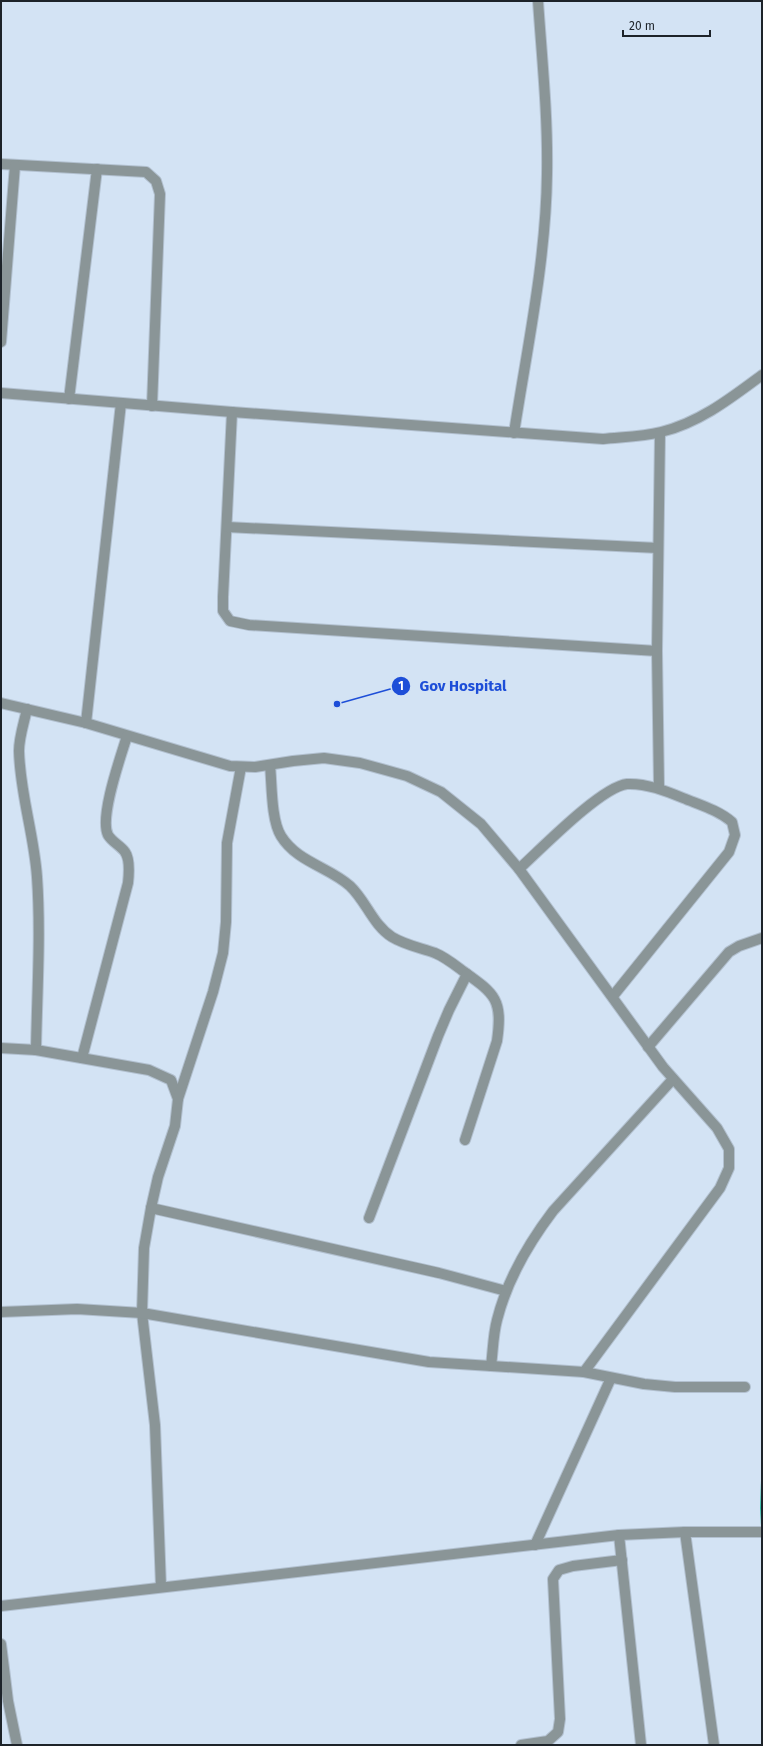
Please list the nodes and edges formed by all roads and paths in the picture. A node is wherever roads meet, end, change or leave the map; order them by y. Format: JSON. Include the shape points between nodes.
{"nodes":[{"id":1,"x":538,"y":1,"type":"edge"},
{"id":2,"x":1,"y":164,"type":"edge"},
{"id":3,"x":15,"y":165,"type":"junction"},
{"id":4,"x":98,"y":168,"type":"junction"},
{"id":5,"x":1,"y":342,"type":"edge"},
{"id":6,"x":762,"y":375,"type":"edge"},
{"id":7,"x":1,"y":393,"type":"edge"},
{"id":8,"x":69,"y":399,"type":"junction"},
{"id":9,"x":121,"y":403,"type":"junction"},
{"id":10,"x":152,"y":406,"type":"junction"},
{"id":11,"x":232,"y":412,"type":"junction"},
{"id":12,"x":514,"y":433,"type":"junction"},
{"id":13,"x":660,"y":433,"type":"junction"},
{"id":14,"x":227,"y":527,"type":"junction"},
{"id":15,"x":658,"y":548,"type":"junction"},
{"id":16,"x":657,"y":651,"type":"junction"},
{"id":17,"x":1,"y":703,"type":"edge"},
{"id":18,"x":27,"y":709,"type":"junction"},
{"id":19,"x":86,"y":723,"type":"junction"},
{"id":20,"x":127,"y":736,"type":"junction"},
{"id":21,"x":270,"y":765,"type":"junction"},
{"id":22,"x":241,"y":767,"type":"junction"},
{"id":23,"x":659,"y":788,"type":"junction"},
{"id":24,"x":519,"y":868,"type":"junction"},
{"id":25,"x":762,"y":938,"type":"edge"},
{"id":26,"x":467,"y":974,"type":"junction"},
{"id":27,"x":612,"y":996,"type":"junction"},
{"id":28,"x":648,"y":1047,"type":"junction"},
{"id":29,"x":1,"y":1048,"type":"edge"},
{"id":30,"x":36,"y":1050,"type":"junction"},
{"id":31,"x":82,"y":1058,"type":"junction"},
{"id":32,"x":673,"y":1079,"type":"junction"},
{"id":33,"x":178,"y":1099,"type":"junction"},
{"id":34,"x":465,"y":1140,"type":"dead end"},
{"id":35,"x":151,"y":1208,"type":"junction"},
{"id":36,"x":369,"y":1218,"type":"dead end"},
{"id":37,"x":506,"y":1291,"type":"junction"},
{"id":38,"x":1,"y":1312,"type":"edge"},
{"id":39,"x":142,"y":1313,"type":"junction"},
{"id":40,"x":491,"y":1366,"type":"junction"},
{"id":41,"x":584,"y":1372,"type":"junction"},
{"id":42,"x":611,"y":1378,"type":"junction"},
{"id":43,"x":745,"y":1387,"type":"dead end"},
{"id":44,"x":685,"y":1532,"type":"junction"},
{"id":45,"x":762,"y":1532,"type":"edge"},
{"id":46,"x":619,"y":1535,"type":"junction"},
{"id":47,"x":534,"y":1545,"type":"junction"},
{"id":48,"x":622,"y":1560,"type":"junction"},
{"id":49,"x":161,"y":1587,"type":"junction"},
{"id":50,"x":1,"y":1606,"type":"edge"},
{"id":51,"x":1,"y":1644,"type":"edge"},
{"id":52,"x":18,"y":1745,"type":"edge"},
{"id":53,"x":521,"y":1745,"type":"edge"},
{"id":54,"x":642,"y":1745,"type":"edge"},
{"id":55,"x":714,"y":1745,"type":"edge"}],
"edges":[{"from":1,"to":12,"type":"street","via":[[547,175],[538,280]]},
{"from":2,"to":3,"type":"street"},
{"from":3,"to":4,"type":"street"},
{"from":3,"to":5,"type":"street"},
{"from":4,"to":8,"type":"street"},
{"from":4,"to":10,"type":"street","via":[[146,172],[156,181],[160,194]]},
{"from":6,"to":13,"type":"street","via":[[725,403]]},
{"from":7,"to":8,"type":"street"},
{"from":8,"to":9,"type":"street"},
{"from":9,"to":10,"type":"street"},
{"from":9,"to":19,"type":"street"},
{"from":10,"to":11,"type":"street"},
{"from":11,"to":12,"type":"street"},
{"from":11,"to":14,"type":"street"},
{"from":12,"to":13,"type":"street","via":[[603,439]]},
{"from":13,"to":15,"type":"street"},
{"from":14,"to":15,"type":"street"},
{"from":14,"to":16,"type":"street","via":[[223,604],[230,621],[249,626]]},
{"from":15,"to":16,"type":"street"},
{"from":16,"to":23,"type":"street"},
{"from":17,"to":18,"type":"street"},
{"from":18,"to":19,"type":"street"},
{"from":18,"to":30,"type":"street","via":[[19,749],[20,777],[33,840],[37,877]]},
{"from":19,"to":20,"type":"street"},
{"from":20,"to":22,"type":"street"},
{"from":20,"to":31,"type":"street","via":[[105,820],[108,834],[126,853],[128,883]]},
{"from":21,"to":22,"type":"street"},
{"from":21,"to":24,"type":"street","via":[[293,760],[324,758],[360,763],[407,776],[441,792],[481,824]]},
{"from":21,"to":26,"type":"street","via":[[275,816],[280,836],[291,848],[350,886],[380,926],[392,937],[438,954]]},
{"from":22,"to":33,"type":"street","via":[[227,843],[223,953],[194,1055]]},
{"from":23,"to":24,"type":"street","via":[[627,784],[612,789],[597,798]]},
{"from":23,"to":27,"type":"street","via":[[723,813],[732,822],[735,834],[729,852]]},
{"from":24,"to":27,"type":"street"},
{"from":25,"to":28,"type":"street","via":[[738,946],[729,952]]},
{"from":26,"to":34,"type":"street","via":[[492,992],[500,1024]]},
{"from":26,"to":36,"type":"street","via":[[448,1010]]},
{"from":27,"to":28,"type":"street"},
{"from":28,"to":32,"type":"street"},
{"from":29,"to":30,"type":"street"},
{"from":30,"to":31,"type":"street"},
{"from":31,"to":33,"type":"street","via":[[149,1070],[171,1080]]},
{"from":32,"to":37,"type":"street","via":[[553,1211],[533,1238]]},
{"from":32,"to":41,"type":"street","via":[[717,1128],[729,1149],[729,1168],[720,1188]]},
{"from":33,"to":35,"type":"street","via":[[175,1126]]},
{"from":35,"to":37,"type":"street","via":[[439,1273]]},
{"from":35,"to":39,"type":"street","via":[[144,1248]]},
{"from":37,"to":40,"type":"street","via":[[496,1321]]},
{"from":38,"to":39,"type":"street","via":[[77,1309]]},
{"from":39,"to":40,"type":"street","via":[[429,1362]]},
{"from":39,"to":49,"type":"street","via":[[155,1425]]},
{"from":40,"to":41,"type":"street"},
{"from":41,"to":42,"type":"street"},
{"from":42,"to":43,"type":"street","via":[[675,1387]]},
{"from":42,"to":47,"type":"street"},
{"from":44,"to":45,"type":"street"},
{"from":44,"to":46,"type":"street"},
{"from":44,"to":55,"type":"street"},
{"from":46,"to":47,"type":"street"},
{"from":46,"to":48,"type":"street"},
{"from":47,"to":49,"type":"street"},
{"from":48,"to":53,"type":"street","via":[[573,1566],[559,1570],[553,1579],[560,1719],[558,1732],[548,1741]]},
{"from":48,"to":54,"type":"street"},
{"from":49,"to":50,"type":"street"},
{"from":51,"to":52,"type":"street","via":[[8,1701]]}]}
